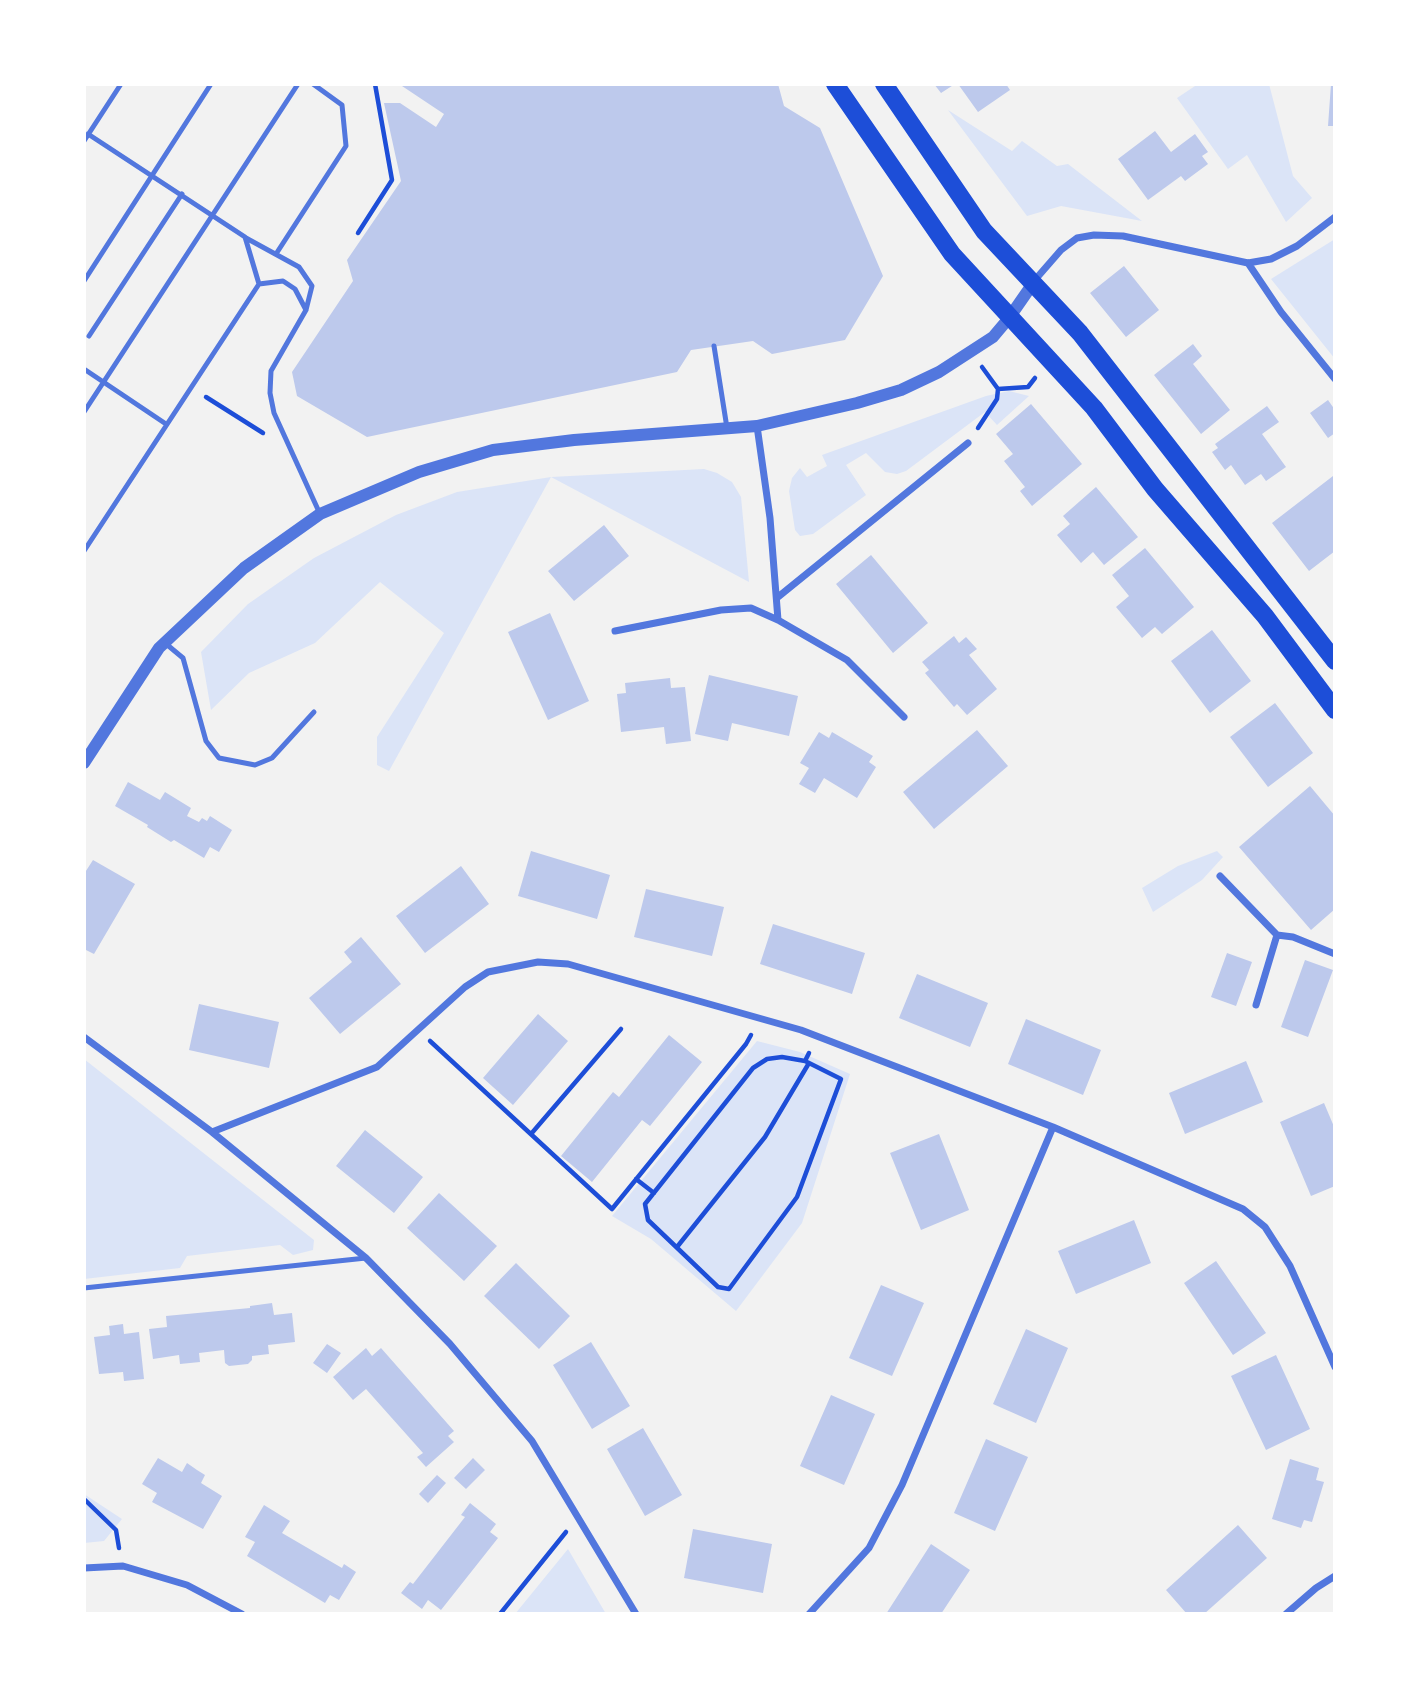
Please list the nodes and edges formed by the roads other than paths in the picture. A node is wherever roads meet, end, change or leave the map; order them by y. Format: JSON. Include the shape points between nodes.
{"nodes":[{"id":1,"x":121,"y":84,"type":"edge"},
{"id":2,"x":211,"y":84,"type":"edge"},
{"id":3,"x":298,"y":84,"type":"edge"},
{"id":4,"x":313,"y":84,"type":"edge"},
{"id":5,"x":835,"y":84,"type":"edge"},
{"id":6,"x":884,"y":84,"type":"edge"},
{"id":7,"x":88,"y":134,"type":"junction"},
{"id":8,"x":84,"y":141,"type":"edge"},
{"id":9,"x":152,"y":174,"type":"junction"},
{"id":10,"x":182,"y":194,"type":"junction"},
{"id":11,"x":215,"y":215,"type":"junction"},
{"id":12,"x":1335,"y":217,"type":"edge"},
{"id":13,"x":245,"y":237,"type":"junction"},
{"id":14,"x":276,"y":254,"type":"junction"},
{"id":15,"x":1248,"y":263,"type":"junction"},
{"id":16,"x":84,"y":281,"type":"edge"},
{"id":17,"x":1034,"y":282,"type":"junction"},
{"id":18,"x":259,"y":284,"type":"junction"},
{"id":19,"x":306,"y":310,"type":"junction"},
{"id":20,"x":1009,"y":318,"type":"junction"},
{"id":21,"x":89,"y":336,"type":"dead end"},
{"id":22,"x":714,"y":346,"type":"dead end"},
{"id":23,"x":84,"y":369,"type":"edge"},
{"id":24,"x":1335,"y":379,"type":"edge"},
{"id":25,"x":104,"y":382,"type":"junction"},
{"id":26,"x":84,"y":412,"type":"edge"},
{"id":27,"x":166,"y":424,"type":"junction"},
{"id":28,"x":757,"y":426,"type":"junction"},
{"id":29,"x":727,"y":428,"type":"junction"},
{"id":30,"x":968,"y":443,"type":"road end"},
{"id":31,"x":320,"y":514,"type":"junction"},
{"id":32,"x":84,"y":551,"type":"edge"},
{"id":33,"x":778,"y":597,"type":"junction"},
{"id":34,"x":778,"y":620,"type":"junction"},
{"id":35,"x":615,"y":631,"type":"dead end"},
{"id":36,"x":165,"y":642,"type":"junction"},
{"id":37,"x":1335,"y":661,"type":"edge"},
{"id":38,"x":1335,"y":710,"type":"edge"},
{"id":39,"x":314,"y":712,"type":"dead end"},
{"id":40,"x":904,"y":716,"type":"dead end"},
{"id":41,"x":88,"y":746,"type":"edge"},
{"id":42,"x":84,"y":763,"type":"edge"},
{"id":43,"x":1220,"y":876,"type":"dead end"},
{"id":44,"x":1277,"y":935,"type":"junction"},
{"id":45,"x":1335,"y":954,"type":"edge"},
{"id":46,"x":1256,"y":1005,"type":"dead end"},
{"id":47,"x":84,"y":1037,"type":"edge"},
{"id":48,"x":1053,"y":1126,"type":"junction"},
{"id":49,"x":212,"y":1132,"type":"junction"},
{"id":50,"x":366,"y":1258,"type":"junction"},
{"id":51,"x":84,"y":1288,"type":"edge"},
{"id":52,"x":1335,"y":1367,"type":"edge"},
{"id":53,"x":84,"y":1568,"type":"edge"},
{"id":54,"x":1335,"y":1576,"type":"edge"},
{"id":55,"x":242,"y":1614,"type":"edge"},
{"id":56,"x":636,"y":1614,"type":"edge"},
{"id":57,"x":808,"y":1614,"type":"edge"},
{"id":58,"x":1286,"y":1614,"type":"edge"}],
"edges":[{"from":1,"to":7,"type":"lane"},
{"from":2,"to":9,"type":"lane"},
{"from":3,"to":11,"type":"lane"},
{"from":4,"to":14,"type":"lane","via":[[342,105],[346,146]]},
{"from":5,"to":20,"type":"main road","via":[[952,254]]},
{"from":6,"to":17,"type":"main road","via":[[984,231]]},
{"from":7,"to":8,"type":"lane"},
{"from":7,"to":9,"type":"lane"},
{"from":9,"to":10,"type":"lane"},
{"from":9,"to":16,"type":"lane"},
{"from":10,"to":11,"type":"lane"},
{"from":10,"to":21,"type":"lane"},
{"from":11,"to":13,"type":"lane"},
{"from":11,"to":25,"type":"lane"},
{"from":12,"to":15,"type":"street","via":[[1297,246]]},
{"from":13,"to":14,"type":"lane"},
{"from":13,"to":18,"type":"lane"},
{"from":14,"to":19,"type":"lane","via":[[307,275],[312,286]]},
{"from":15,"to":17,"type":"street","via":[[1123,236],[1094,235],[1077,238],[1060,250]]},
{"from":15,"to":24,"type":"street","via":[[1280,312]]},
{"from":17,"to":20,"type":"street"},
{"from":17,"to":37,"type":"main road","via":[[1080,333]]},
{"from":18,"to":19,"type":"lane","via":[[283,281],[295,289]]},
{"from":18,"to":27,"type":"lane"},
{"from":19,"to":31,"type":"lane","via":[[271,371],[270,393],[274,413]]},
{"from":20,"to":28,"type":"street","via":[[971,353],[901,390]]},
{"from":20,"to":38,"type":"main road","via":[[1094,408],[1154,489],[1265,616]]},
{"from":22,"to":29,"type":"lane"},
{"from":23,"to":25,"type":"lane"},
{"from":25,"to":26,"type":"lane"},
{"from":25,"to":27,"type":"lane"},
{"from":27,"to":32,"type":"lane"},
{"from":28,"to":29,"type":"street"},
{"from":28,"to":33,"type":"street"},
{"from":29,"to":31,"type":"street","via":[[494,450],[419,472]]},
{"from":30,"to":33,"type":"street"},
{"from":31,"to":36,"type":"street","via":[[244,568]]},
{"from":33,"to":34,"type":"street"},
{"from":34,"to":35,"type":"street","via":[[751,608],[721,610]]},
{"from":34,"to":40,"type":"street","via":[[847,660]]},
{"from":36,"to":39,"type":"lane","via":[[183,658],[206,741],[219,758],[255,765],[272,758]]},
{"from":36,"to":41,"type":"street"},
{"from":41,"to":42,"type":"street"},
{"from":43,"to":44,"type":"street"},
{"from":44,"to":45,"type":"street"},
{"from":44,"to":46,"type":"street"},
{"from":47,"to":49,"type":"street"},
{"from":48,"to":49,"type":"street","via":[[816,1036],[568,964],[538,962],[488,972],[465,987],[377,1067]]},
{"from":48,"to":52,"type":"street","via":[[1243,1209],[1265,1227],[1290,1266]]},
{"from":48,"to":57,"type":"street","via":[[902,1485],[869,1548]]},
{"from":49,"to":50,"type":"street"},
{"from":50,"to":51,"type":"lane"},
{"from":50,"to":56,"type":"street","via":[[450,1344],[532,1441]]},
{"from":53,"to":55,"type":"street","via":[[124,1566],[187,1585]]},
{"from":54,"to":58,"type":"street"}]}
